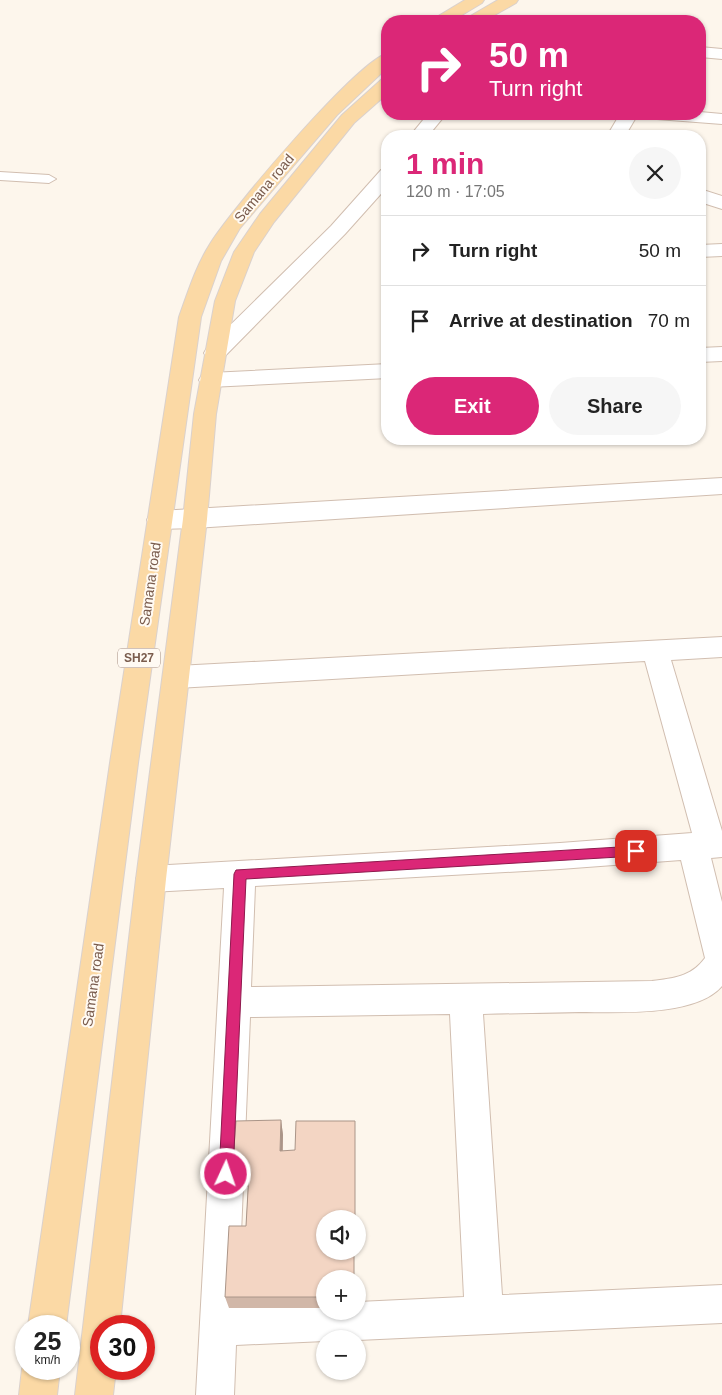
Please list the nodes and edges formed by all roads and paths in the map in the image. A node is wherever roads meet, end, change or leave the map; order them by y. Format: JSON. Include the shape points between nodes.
{"nodes":[{"id":1,"x":476,"y":0,"type":"edge"},
{"id":2,"x":510,"y":0,"type":"edge"},
{"id":3,"x":451,"y":15,"type":"edge"},
{"id":4,"x":484,"y":15,"type":"edge"},
{"id":5,"x":706,"y":53,"type":"edge"},
{"id":6,"x":722,"y":54,"type":"edge"},
{"id":7,"x":381,"y":82,"type":"edge"},
{"id":8,"x":706,"y":118,"type":"edge"},
{"id":9,"x":722,"y":119,"type":"edge"},
{"id":10,"x":432,"y":120,"type":"edge"},
{"id":11,"x":424,"y":130,"type":"edge"},
{"id":12,"x":0,"y":176,"type":"edge"},
{"id":13,"x":50,"y":179,"type":"dead end"},
{"id":14,"x":381,"y":182,"type":"edge"},
{"id":15,"x":706,"y":197,"type":"edge"},
{"id":16,"x":722,"y":203,"type":"edge"},
{"id":17,"x":722,"y":250,"type":"edge"},
{"id":18,"x":706,"y":251,"type":"edge"},
{"id":19,"x":214,"y":353,"type":"junction"},
{"id":20,"x":722,"y":354,"type":"edge"},
{"id":21,"x":706,"y":355,"type":"edge"},
{"id":22,"x":381,"y":371,"type":"edge"},
{"id":23,"x":210,"y":380,"type":"junction"},
{"id":24,"x":722,"y":486,"type":"edge"},
{"id":25,"x":195,"y":519,"type":"junction"},
{"id":26,"x":159,"y":520,"type":"junction"},
{"id":27,"x":722,"y":647,"type":"edge"},
{"id":28,"x":655,"y":650,"type":"junction"},
{"id":29,"x":177,"y":678,"type":"junction"},
{"id":30,"x":708,"y":845,"type":"edge"},
{"id":31,"x":240,"y":874,"type":"junction"},
{"id":32,"x":150,"y":879,"type":"junction"},
{"id":33,"x":466,"y":999,"type":"junction"},
{"id":34,"x":234,"y":1002,"type":"junction"},
{"id":35,"x":722,"y":1304,"type":"edge"},
{"id":36,"x":48,"y":1315,"type":"edge"},
{"id":37,"x":102,"y":1315,"type":"edge"},
{"id":38,"x":484,"y":1316,"type":"junction"},
{"id":39,"x":219,"y":1327,"type":"junction"},
{"id":40,"x":40,"y":1380,"type":"edge"},
{"id":41,"x":96,"y":1380,"type":"edge"},
{"id":42,"x":38,"y":1395,"type":"edge"},
{"id":43,"x":94,"y":1395,"type":"edge"},
{"id":44,"x":215,"y":1395,"type":"edge"}],
"edges":[{"from":1,"to":3,"type":"main road"},
{"from":2,"to":4,"type":"main road"},
{"from":5,"to":6,"type":"street"},
{"from":7,"to":19,"type":"main road","name":"Samana road","number":"SH27","via":[[267,218],[244,252],[225,302]]},
{"from":7,"to":26,"type":"main road","name":"Samana road","number":"SH27","via":[[256,196],[220,244],[203,278],[190,318]]},
{"from":8,"to":9,"type":"street"},
{"from":10,"to":11,"type":"street"},
{"from":12,"to":13,"type":"lane"},
{"from":14,"to":19,"type":"street","via":[[338,230]]},
{"from":15,"to":16,"type":"street"},
{"from":17,"to":18,"type":"street"},
{"from":19,"to":23,"type":"main road","name":"Samana road","number":"SH27"},
{"from":20,"to":21,"type":"street"},
{"from":22,"to":23,"type":"street"},
{"from":23,"to":25,"type":"main road","name":"Samana road","number":"SH27"},
{"from":24,"to":25,"type":"street"},
{"from":25,"to":26,"type":"street"},
{"from":25,"to":29,"type":"main road","name":"Samana road","number":"SH27"},
{"from":26,"to":36,"type":"main road","name":"Samana road","number":"SH27"},
{"from":27,"to":28,"type":"street"},
{"from":28,"to":29,"type":"street"},
{"from":28,"to":30,"type":"street"},
{"from":29,"to":32,"type":"main road","name":"Samana road","number":"SH27"},
{"from":30,"to":31,"type":"street"},
{"from":30,"to":33,"type":"street","via":[[721,960],[713,976],[692,990],[652,996]]},
{"from":31,"to":32,"type":"street"},
{"from":31,"to":34,"type":"street"},
{"from":32,"to":37,"type":"main road","name":"Samana road","number":"SH27"},
{"from":33,"to":34,"type":"street"},
{"from":33,"to":38,"type":"street"},
{"from":34,"to":39,"type":"street"},
{"from":35,"to":38,"type":"street"},
{"from":38,"to":39,"type":"street"},
{"from":39,"to":44,"type":"street"},
{"from":40,"to":42,"type":"main road"},
{"from":41,"to":43,"type":"main road","name":"Samana road","number":"SH27"}]}
